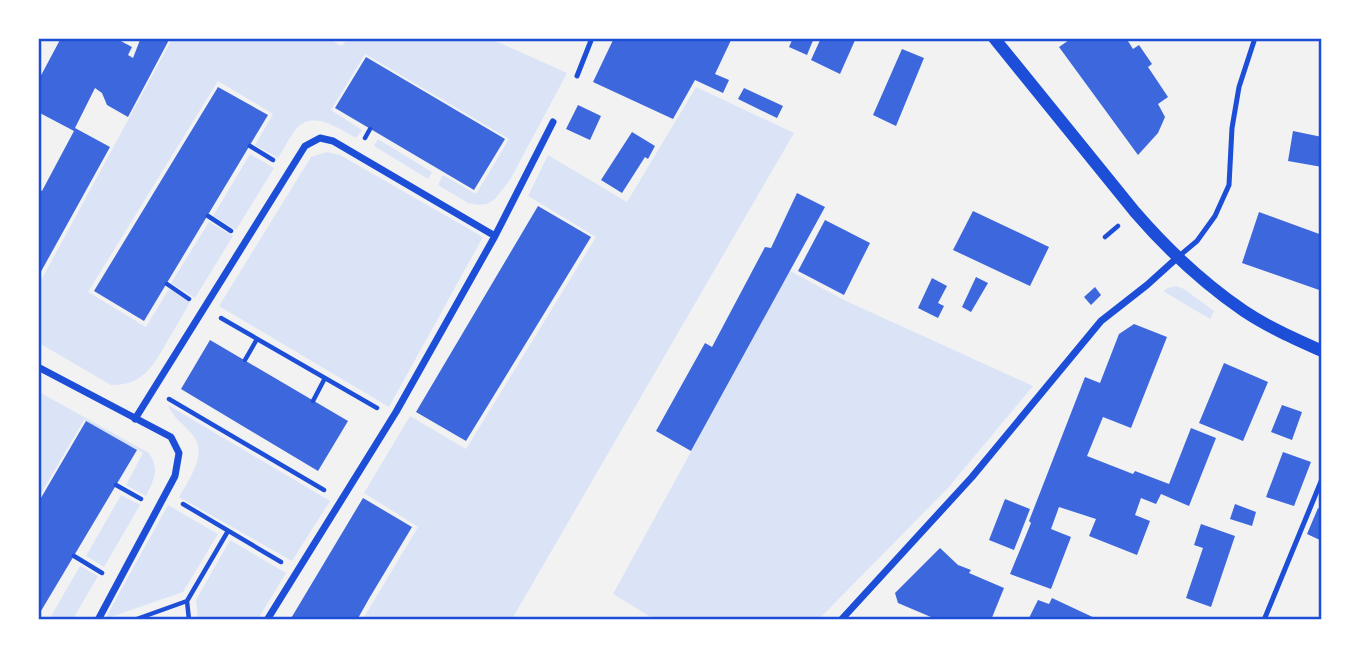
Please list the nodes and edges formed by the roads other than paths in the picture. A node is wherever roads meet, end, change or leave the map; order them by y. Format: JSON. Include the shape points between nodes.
{"nodes":[{"id":1,"x":592,"y":38,"type":"edge"},
{"id":2,"x":994,"y":38,"type":"edge"},
{"id":3,"x":1255,"y":38,"type":"edge"},
{"id":4,"x":578,"y":76,"type":"dead end"},
{"id":5,"x":553,"y":122,"type":"dead end"},
{"id":6,"x":495,"y":236,"type":"junction"},
{"id":7,"x":1178,"y":257,"type":"junction"},
{"id":8,"x":1321,"y":351,"type":"edge"},
{"id":9,"x":38,"y":367,"type":"edge"},
{"id":10,"x":135,"y":419,"type":"junction"},
{"id":11,"x":1321,"y":479,"type":"edge"},
{"id":12,"x":99,"y":620,"type":"edge"},
{"id":13,"x":267,"y":620,"type":"edge"},
{"id":14,"x":841,"y":620,"type":"edge"},
{"id":15,"x":1264,"y":620,"type":"edge"}],
"edges":[{"from":1,"to":4,"type":"lane"},
{"from":2,"to":7,"type":"street","via":[[1135,212]]},
{"from":3,"to":7,"type":"lane","via":[[1239,86],[1228,185],[1197,242]]},
{"from":5,"to":6,"type":"street"},
{"from":6,"to":10,"type":"street","via":[[333,141],[320,138],[305,146]]},
{"from":6,"to":13,"type":"street","via":[[392,418]]},
{"from":7,"to":8,"type":"street","via":[[1246,313]]},
{"from":7,"to":14,"type":"street","via":[[1101,321],[972,477]]},
{"from":9,"to":10,"type":"street"},
{"from":10,"to":12,"type":"street","via":[[171,438],[178,453],[174,476]]},
{"from":11,"to":15,"type":"lane"}]}
